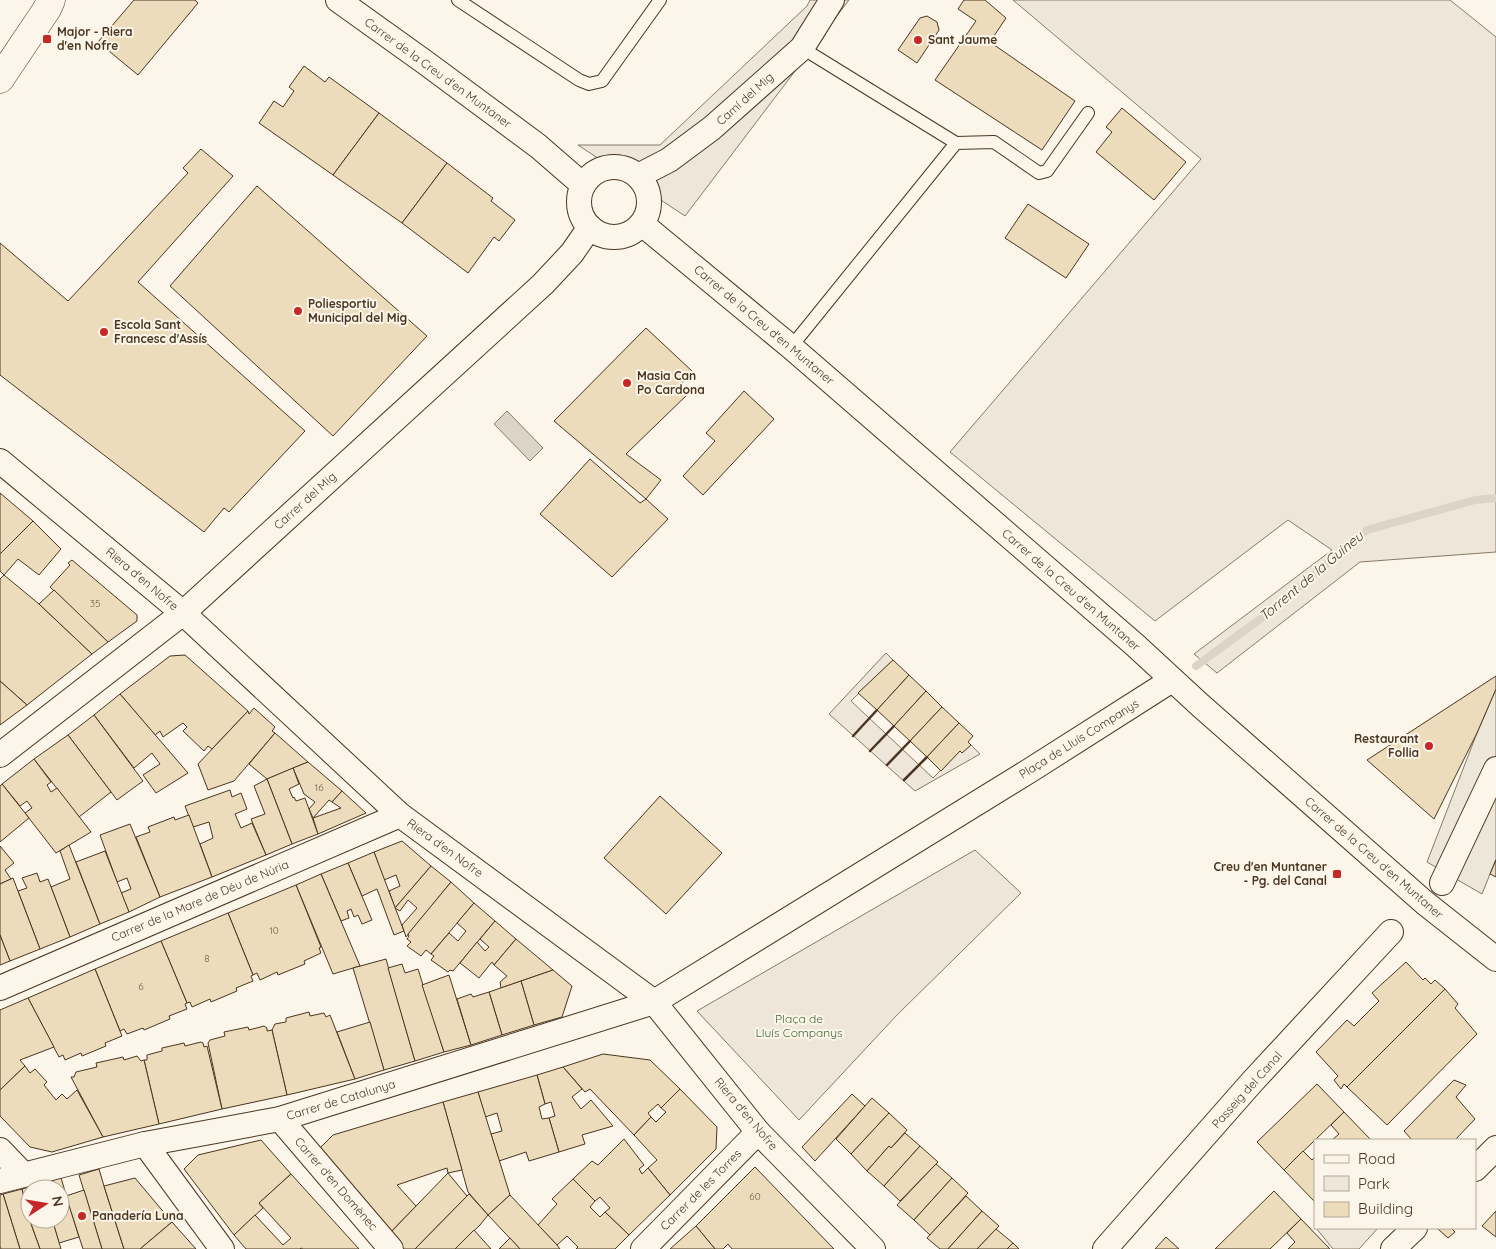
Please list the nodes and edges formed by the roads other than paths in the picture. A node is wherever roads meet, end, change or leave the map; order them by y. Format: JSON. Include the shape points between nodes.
{"nodes":[{"id":1,"x":51,"y":0,"type":"edge"},
{"id":2,"x":338,"y":0,"type":"edge"},
{"id":3,"x":458,"y":0,"type":"edge"},
{"id":4,"x":660,"y":0,"type":"edge"},
{"id":5,"x":832,"y":0,"type":"edge"},
{"id":6,"x":802,"y":48,"type":"junction"},
{"id":7,"x":0,"y":79,"type":"edge"},
{"id":8,"x":1088,"y":113,"type":"dead end"},
{"id":9,"x":956,"y":143,"type":"junction"},
{"id":10,"x":638,"y":176,"type":"junction"},
{"id":11,"x":583,"y":186,"type":"junction"},
{"id":12,"x":642,"y":224,"type":"junction"},
{"id":13,"x":590,"y":227,"type":"junction"},
{"id":14,"x":790,"y":347,"type":"junction"},
{"id":15,"x":0,"y":460,"type":"edge"},
{"id":16,"x":183,"y":613,"type":"junction"},
{"id":17,"x":1172,"y":680,"type":"junction"},
{"id":18,"x":0,"y":755,"type":"edge"},
{"id":19,"x":1496,"y":769,"type":"edge"},
{"id":20,"x":400,"y":815,"type":"junction"},
{"id":21,"x":1442,"y":883,"type":"dead end"},
{"id":22,"x":1391,"y":932,"type":"dead end"},
{"id":23,"x":1496,"y":959,"type":"edge"},
{"id":24,"x":0,"y":988,"type":"edge"},
{"id":25,"x":654,"y":1002,"type":"junction"},
{"id":26,"x":280,"y":1119,"type":"junction"},
{"id":27,"x":758,"y":1132,"type":"junction"},
{"id":28,"x":145,"y":1144,"type":"junction"},
{"id":29,"x":1496,"y":1148,"type":"edge"},
{"id":30,"x":0,"y":1150,"type":"edge"},
{"id":31,"x":1476,"y":1168,"type":"edge"},
{"id":32,"x":23,"y":1174,"type":"junction"},
{"id":33,"x":0,"y":1180,"type":"edge"},
{"id":34,"x":1414,"y":1229,"type":"edge"},
{"id":35,"x":222,"y":1249,"type":"edge"},
{"id":36,"x":392,"y":1249,"type":"edge"},
{"id":37,"x":643,"y":1249,"type":"edge"},
{"id":38,"x":873,"y":1249,"type":"edge"},
{"id":39,"x":1105,"y":1249,"type":"edge"},
{"id":40,"x":1394,"y":1249,"type":"edge"}],
"edges":[{"from":1,"to":7,"type":"street"},
{"from":2,"to":11,"type":"street","name":"Carrer de la Creu d'en Muntaner","via":[[538,146]]},
{"from":3,"to":4,"type":"lane","via":[[590,84],[602,80]]},
{"from":5,"to":6,"type":"street","name":"Camí del Mig"},
{"from":6,"to":9,"type":"lane"},
{"from":6,"to":10,"type":"street","name":"Camí del Mig","via":[[712,128],[669,160]]},
{"from":8,"to":9,"type":"lane","via":[[1047,171],[1039,173],[994,142]]},
{"from":9,"to":14,"type":"lane"},
{"from":10,"to":11,"type":"street","via":[[629,170],[608,167],[598,170]]},
{"from":10,"to":12,"type":"street","via":[[647,189],[650,204]]},
{"from":11,"to":13,"type":"street","via":[[579,200],[581,214]]},
{"from":12,"to":13,"type":"street","via":[[620,237],[603,236]]},
{"from":12,"to":14,"type":"street","name":"Carrer de la Creu d'en Muntaner"},
{"from":13,"to":16,"type":"street","name":"Carrer del Mig","via":[[572,253],[542,284]]},
{"from":14,"to":17,"type":"street","name":"Carrer de la Creu d'en Muntaner"},
{"from":15,"to":16,"type":"street","name":"Riera d'en Nofre"},
{"from":16,"to":18,"type":"street","name":"Carrer del Mig"},
{"from":16,"to":20,"type":"street","name":"Riera d'en Nofre"},
{"from":17,"to":23,"type":"street","name":"Carrer de la Creu d'en Muntaner","via":[[1411,891]]},
{"from":17,"to":25,"type":"street","name":"Plaça de Lluís Companys"},
{"from":19,"to":21,"type":"street"},
{"from":20,"to":24,"type":"street","name":"Carrer de la Mare de Déu de Núria"},
{"from":20,"to":25,"type":"street","name":"Riera d'en Nofre"},
{"from":22,"to":39,"type":"street","name":"Passeig del Canal","via":[[1252,1082]]},
{"from":25,"to":26,"type":"street","name":"Carrer de Catalunya"},
{"from":25,"to":27,"type":"street","name":"Riera d'en Nofre"},
{"from":26,"to":28,"type":"street","name":"Carrer de Catalunya"},
{"from":26,"to":36,"type":"street","name":"Carrer d'en Domènec"},
{"from":27,"to":37,"type":"street","name":"Carrer de les Torres"},
{"from":27,"to":38,"type":"street","name":"Riera d'en Nofre"},
{"from":28,"to":32,"type":"street","name":"Carrer de Catalunya"},
{"from":28,"to":35,"type":"street"},
{"from":29,"to":31,"type":"street"},
{"from":30,"to":32,"type":"street"},
{"from":32,"to":33,"type":"street","name":"Carrer de Catalunya"},
{"from":34,"to":40,"type":"street"}]}
